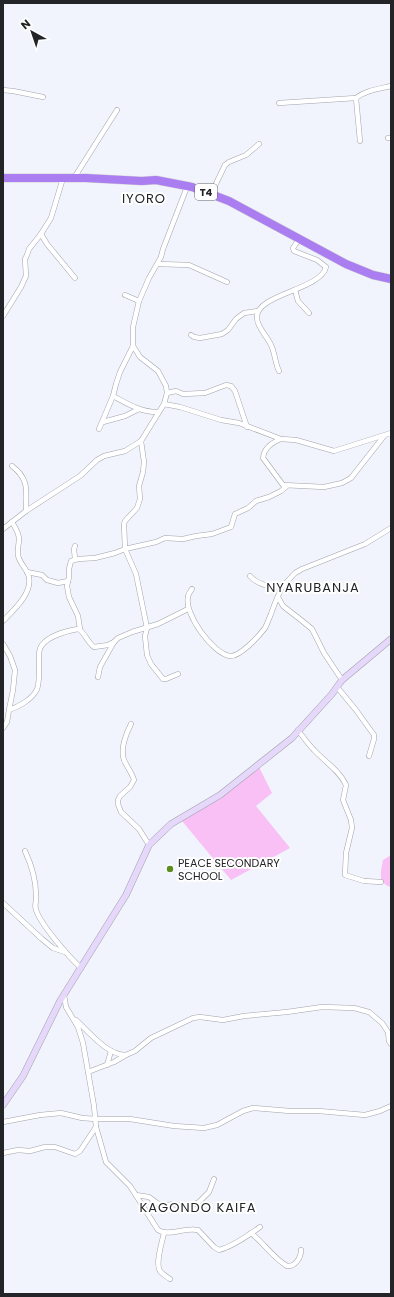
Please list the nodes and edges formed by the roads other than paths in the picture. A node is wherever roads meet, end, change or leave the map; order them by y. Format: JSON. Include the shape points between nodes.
{"nodes":[{"id":1,"x":391,"y":86,"type":"edge"},
{"id":2,"x":3,"y":90,"type":"edge"},
{"id":3,"x":43,"y":97,"type":"dead end"},
{"id":4,"x":356,"y":98,"type":"junction"},
{"id":5,"x":279,"y":103,"type":"dead end"},
{"id":6,"x":117,"y":110,"type":"dead end"},
{"id":7,"x":360,"y":141,"type":"dead end"},
{"id":8,"x":259,"y":144,"type":"dead end"},
{"id":9,"x":3,"y":178,"type":"edge"},
{"id":10,"x":63,"y":178,"type":"junction"},
{"id":11,"x":74,"y":178,"type":"junction"},
{"id":12,"x":187,"y":187,"type":"junction"},
{"id":13,"x":211,"y":194,"type":"junction"},
{"id":14,"x":41,"y":234,"type":"junction"},
{"id":15,"x":299,"y":239,"type":"junction"},
{"id":16,"x":158,"y":264,"type":"junction"},
{"id":17,"x":76,"y":278,"type":"dead end"},
{"id":18,"x":391,"y":280,"type":"edge"},
{"id":19,"x":227,"y":282,"type":"dead end"},
{"id":20,"x":294,"y":290,"type":"junction"},
{"id":21,"x":124,"y":295,"type":"dead end"},
{"id":22,"x":139,"y":301,"type":"junction"},
{"id":23,"x":258,"y":312,"type":"junction"},
{"id":24,"x":309,"y":313,"type":"dead end"},
{"id":25,"x":3,"y":316,"type":"edge"},
{"id":26,"x":191,"y":335,"type":"dead end"},
{"id":27,"x":133,"y":346,"type":"junction"},
{"id":28,"x":279,"y":371,"type":"dead end"},
{"id":29,"x":167,"y":393,"type":"junction"},
{"id":30,"x":114,"y":396,"type":"junction"},
{"id":31,"x":164,"y":404,"type":"junction"},
{"id":32,"x":139,"y":409,"type":"junction"},
{"id":33,"x":159,"y":412,"type":"junction"},
{"id":34,"x":103,"y":422,"type":"junction"},
{"id":35,"x":247,"y":427,"type":"junction"},
{"id":36,"x":99,"y":429,"type":"dead end"},
{"id":37,"x":391,"y":433,"type":"edge"},
{"id":38,"x":384,"y":435,"type":"junction"},
{"id":39,"x":281,"y":439,"type":"junction"},
{"id":40,"x":142,"y":441,"type":"junction"},
{"id":41,"x":12,"y":466,"type":"dead end"},
{"id":42,"x":287,"y":486,"type":"junction"},
{"id":43,"x":26,"y":511,"type":"junction"},
{"id":44,"x":12,"y":522,"type":"junction"},
{"id":45,"x":391,"y":528,"type":"edge"},
{"id":46,"x":3,"y":529,"type":"edge"},
{"id":47,"x":75,"y":546,"type":"dead end"},
{"id":48,"x":126,"y":549,"type":"junction"},
{"id":49,"x":75,"y":559,"type":"junction"},
{"id":50,"x":27,"y":572,"type":"junction"},
{"id":51,"x":250,"y":576,"type":"dead end"},
{"id":52,"x":68,"y":581,"type":"junction"},
{"id":53,"x":283,"y":586,"type":"junction"},
{"id":54,"x":192,"y":589,"type":"dead end"},
{"id":55,"x":278,"y":596,"type":"junction"},
{"id":56,"x":188,"y":609,"type":"junction"},
{"id":57,"x":3,"y":621,"type":"edge"},
{"id":58,"x":147,"y":628,"type":"junction"},
{"id":59,"x":80,"y":629,"type":"junction"},
{"id":60,"x":391,"y":640,"type":"edge"},
{"id":61,"x":114,"y":642,"type":"junction"},
{"id":62,"x":3,"y":644,"type":"edge"},
{"id":63,"x":178,"y":674,"type":"dead end"},
{"id":64,"x":98,"y":677,"type":"dead end"},
{"id":65,"x":342,"y":680,"type":"junction"},
{"id":66,"x":337,"y":687,"type":"junction"},
{"id":67,"x":9,"y":710,"type":"junction"},
{"id":68,"x":131,"y":724,"type":"dead end"},
{"id":69,"x":3,"y":728,"type":"edge"},
{"id":70,"x":298,"y":730,"type":"junction"},
{"id":71,"x":369,"y":756,"type":"dead end"},
{"id":72,"x":150,"y":845,"type":"junction"},
{"id":73,"x":25,"y":851,"type":"dead end"},
{"id":74,"x":381,"y":882,"type":"dead end"},
{"id":75,"x":3,"y":903,"type":"edge"},
{"id":76,"x":65,"y":952,"type":"junction"},
{"id":77,"x":81,"y":968,"type":"junction"},
{"id":78,"x":64,"y":995,"type":"junction"},
{"id":79,"x":73,"y":1017,"type":"junction"},
{"id":80,"x":391,"y":1044,"type":"edge"},
{"id":81,"x":111,"y":1051,"type":"junction"},
{"id":82,"x":126,"y":1055,"type":"junction"},
{"id":83,"x":107,"y":1065,"type":"junction"},
{"id":84,"x":88,"y":1072,"type":"junction"},
{"id":85,"x":3,"y":1105,"type":"edge"},
{"id":86,"x":391,"y":1106,"type":"edge"},
{"id":87,"x":96,"y":1119,"type":"junction"},
{"id":88,"x":3,"y":1122,"type":"edge"},
{"id":89,"x":96,"y":1127,"type":"junction"},
{"id":90,"x":3,"y":1153,"type":"edge"},
{"id":91,"x":214,"y":1179,"type":"dead end"},
{"id":92,"x":136,"y":1195,"type":"junction"},
{"id":93,"x":260,"y":1227,"type":"dead end"},
{"id":94,"x":164,"y":1233,"type":"junction"},
{"id":95,"x":251,"y":1233,"type":"junction"},
{"id":96,"x":301,"y":1250,"type":"dead end"},
{"id":97,"x":170,"y":1278,"type":"dead end"}],
"edges":[{"from":1,"to":4,"type":"street","via":[[370,90]]},
{"from":2,"to":3,"type":"street"},
{"from":4,"to":5,"type":"street"},
{"from":4,"to":7,"type":"street"},
{"from":6,"to":11,"type":"street"},
{"from":8,"to":13,"type":"street","via":[[246,155],[225,165]]},
{"from":9,"to":10,"type":"highway","number":"T4"},
{"from":10,"to":11,"type":"highway","number":"T4"},
{"from":10,"to":14,"type":"street","via":[[51,218]]},
{"from":11,"to":12,"type":"highway","number":"T4","via":[[156,180]]},
{"from":12,"to":13,"type":"highway","number":"T4"},
{"from":12,"to":16,"type":"street"},
{"from":13,"to":15,"type":"highway","number":"T4"},
{"from":14,"to":17,"type":"street"},
{"from":14,"to":25,"type":"street","via":[[29,249],[25,259],[26,276]]},
{"from":15,"to":18,"type":"highway","number":"T4","via":[[360,270]]},
{"from":15,"to":20,"type":"street","via":[[293,248],[294,251],[317,260],[326,267],[324,273],[313,281]]},
{"from":16,"to":19,"type":"street","via":[[189,264]]},
{"from":16,"to":22,"type":"street","via":[[148,278]]},
{"from":20,"to":23,"type":"street","via":[[272,299]]},
{"from":20,"to":24,"type":"street","via":[[298,301]]},
{"from":21,"to":22,"type":"street"},
{"from":22,"to":27,"type":"street","via":[[133,327]]},
{"from":23,"to":26,"type":"street","via":[[244,313],[222,334],[200,338]]},
{"from":23,"to":28,"type":"street","via":[[256,318],[273,347]]},
{"from":27,"to":29,"type":"street","via":[[140,357],[158,371]]},
{"from":27,"to":30,"type":"street","via":[[118,378]]},
{"from":29,"to":31,"type":"street"},
{"from":29,"to":35,"type":"street","via":[[205,393],[226,385],[231,386]]},
{"from":30,"to":32,"type":"street"},
{"from":30,"to":34,"type":"street"},
{"from":31,"to":33,"type":"street"},
{"from":31,"to":35,"type":"street"},
{"from":32,"to":33,"type":"street"},
{"from":32,"to":34,"type":"street"},
{"from":33,"to":40,"type":"street"},
{"from":34,"to":36,"type":"street"},
{"from":35,"to":39,"type":"street"},
{"from":37,"to":38,"type":"street"},
{"from":38,"to":39,"type":"street","via":[[334,451],[296,440]]},
{"from":38,"to":42,"type":"street","via":[[351,478],[342,483],[324,487]]},
{"from":39,"to":42,"type":"street","via":[[271,444],[263,458],[281,483]]},
{"from":40,"to":43,"type":"street","via":[[125,451],[97,460],[80,476]]},
{"from":40,"to":48,"type":"street","via":[[144,462],[139,486],[140,499],[138,508],[124,524]]},
{"from":41,"to":43,"type":"street","via":[[25,482]]},
{"from":42,"to":48,"type":"street","via":[[235,514],[230,528],[183,539],[165,538]]},
{"from":43,"to":44,"type":"street"},
{"from":44,"to":46,"type":"street"},
{"from":44,"to":50,"type":"street","via":[[19,537],[19,560]]},
{"from":45,"to":53,"type":"street","via":[[365,544],[302,569]]},
{"from":47,"to":49,"type":"street"},
{"from":48,"to":49,"type":"street","via":[[95,558]]},
{"from":48,"to":58,"type":"street","via":[[136,574]]},
{"from":49,"to":52,"type":"street","via":[[70,563]]},
{"from":50,"to":52,"type":"street","via":[[42,575],[47,580],[58,583]]},
{"from":50,"to":57,"type":"street","via":[[29,585],[24,596]]},
{"from":51,"to":53,"type":"street","via":[[265,586]]},
{"from":52,"to":59,"type":"street","via":[[67,591],[78,616]]},
{"from":53,"to":55,"type":"street"},
{"from":54,"to":56,"type":"street","via":[[187,598]]},
{"from":55,"to":56,"type":"street","via":[[266,627],[241,652],[230,656],[218,651],[197,627]]},
{"from":55,"to":65,"type":"street","via":[[283,606],[312,629]]},
{"from":56,"to":58,"type":"street"},
{"from":58,"to":61,"type":"street","via":[[125,634]]},
{"from":58,"to":63,"type":"street","via":[[144,636],[151,664],[163,679]]},
{"from":59,"to":61,"type":"street","via":[[94,646]]},
{"from":59,"to":67,"type":"street","via":[[57,635],[44,642],[38,654],[36,692]]},
{"from":60,"to":65,"type":"street"},
{"from":61,"to":64,"type":"street","via":[[100,667]]},
{"from":62,"to":67,"type":"street","via":[[15,670]]},
{"from":65,"to":66,"type":"street"},
{"from":66,"to":70,"type":"street"},
{"from":66,"to":71,"type":"street","via":[[374,735]]},
{"from":67,"to":69,"type":"street","via":[[8,722]]},
{"from":68,"to":72,"type":"street","via":[[125,735],[124,757],[134,780],[120,796],[118,804],[121,812],[139,829]]},
{"from":70,"to":72,"type":"street","via":[[292,738],[220,795],[171,824]]},
{"from":70,"to":74,"type":"street","via":[[346,785],[343,800],[352,828],[346,853],[345,875],[364,881]]},
{"from":72,"to":77,"type":"street","via":[[126,895]]},
{"from":73,"to":76,"type":"street","via":[[32,868],[36,910]]},
{"from":75,"to":76,"type":"street","via":[[53,948]]},
{"from":76,"to":77,"type":"street"},
{"from":77,"to":78,"type":"street"},
{"from":78,"to":79,"type":"street","via":[[66,1007]]},
{"from":78,"to":85,"type":"street","via":[[23,1076]]},
{"from":79,"to":81,"type":"street"},
{"from":79,"to":84,"type":"street","via":[[83,1043]]},
{"from":80,"to":82,"type":"street","via":[[386,1028],[369,1012],[354,1008],[322,1007],[223,1020],[193,1018],[151,1038]]},
{"from":81,"to":82,"type":"street"},
{"from":81,"to":83,"type":"street"},
{"from":82,"to":83,"type":"street"},
{"from":83,"to":84,"type":"street"},
{"from":84,"to":87,"type":"street"},
{"from":86,"to":87,"type":"street","via":[[365,1115],[253,1108],[217,1125],[204,1128],[130,1119]]},
{"from":87,"to":88,"type":"street","via":[[61,1113]]},
{"from":87,"to":89,"type":"street"},
{"from":89,"to":90,"type":"street","via":[[80,1151],[75,1154],[55,1147]]},
{"from":89,"to":92,"type":"street","via":[[106,1162]]},
{"from":91,"to":92,"type":"street","via":[[209,1192],[199,1202],[188,1207],[173,1204],[162,1206],[149,1196]]},
{"from":92,"to":94,"type":"street","via":[[156,1227]]},
{"from":93,"to":95,"type":"street"},
{"from":94,"to":95,"type":"street","via":[[198,1230],[219,1250]]},
{"from":94,"to":97,"type":"street","via":[[158,1267]]},
{"from":95,"to":96,"type":"street","via":[[287,1266],[294,1264],[300,1257]]}]}
